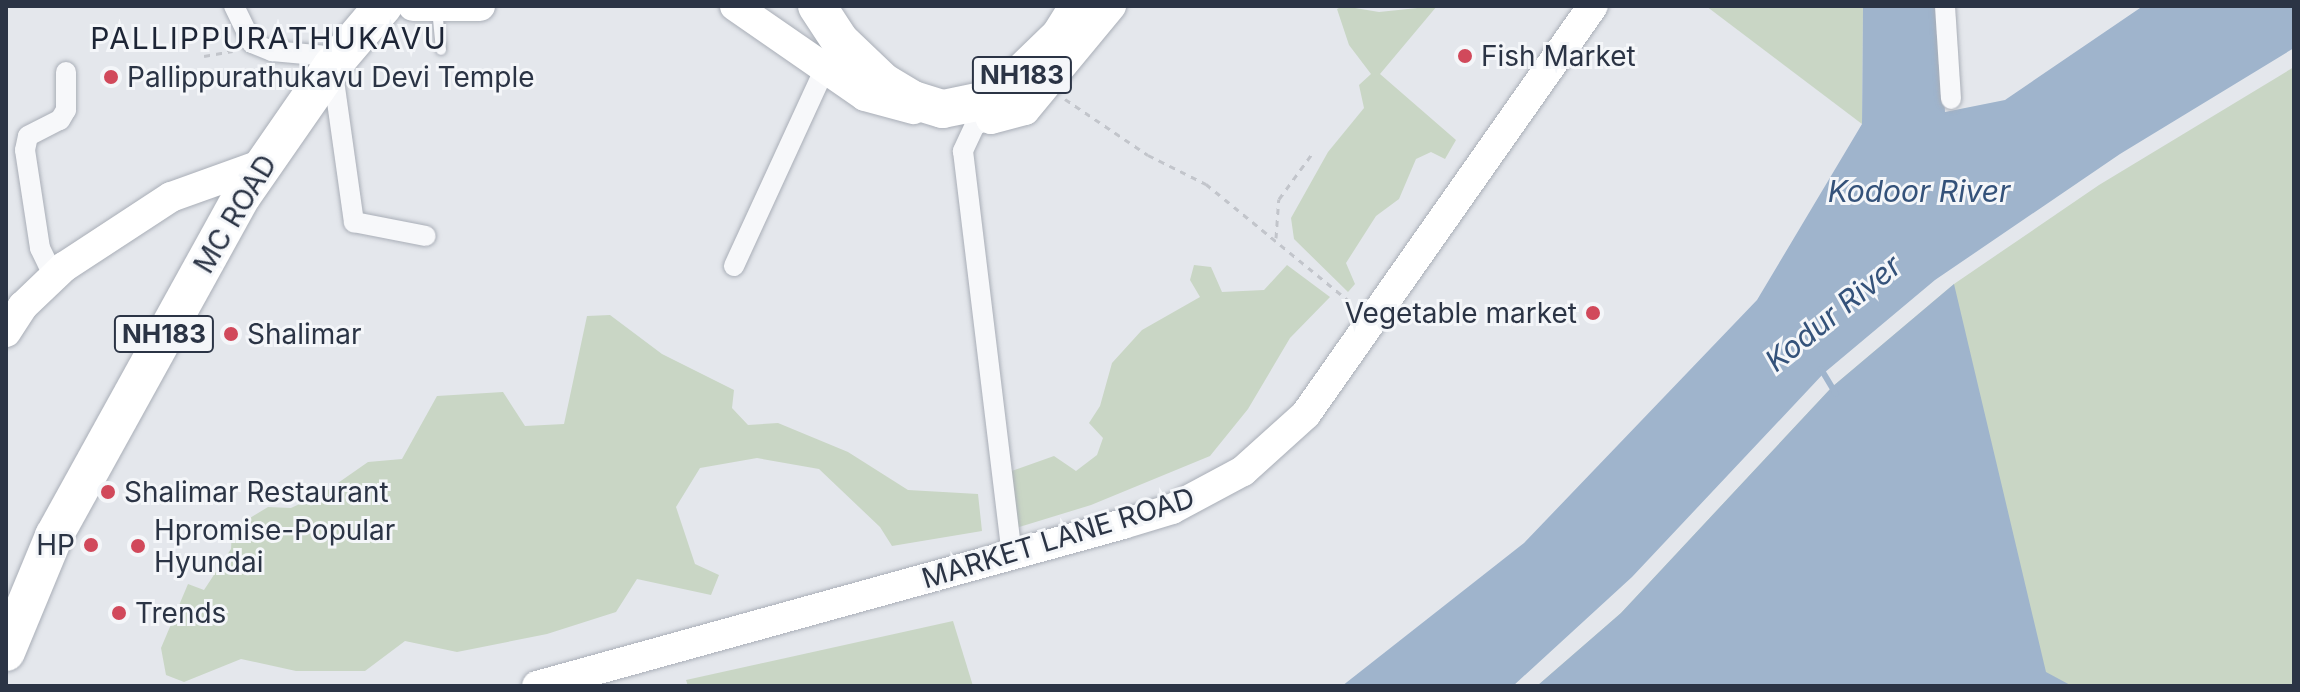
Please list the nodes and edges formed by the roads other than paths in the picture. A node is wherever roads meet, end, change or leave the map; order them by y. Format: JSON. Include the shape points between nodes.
{"nodes":[{"id":1,"x":234,"y":6,"type":"edge"},
{"id":2,"x":383,"y":6,"type":"edge"},
{"id":3,"x":480,"y":6,"type":"edge"},
{"id":4,"x":735,"y":6,"type":"edge"},
{"id":5,"x":817,"y":6,"type":"edge"},
{"id":6,"x":1079,"y":6,"type":"edge"},
{"id":7,"x":1111,"y":6,"type":"edge"},
{"id":8,"x":1593,"y":6,"type":"edge"},
{"id":9,"x":1945,"y":6,"type":"edge"},
{"id":10,"x":425,"y":8,"type":"edge"},
{"id":11,"x":441,"y":50,"type":"dead end"},
{"id":12,"x":335,"y":62,"type":"junction"},
{"id":13,"x":824,"y":70,"type":"junction"},
{"id":14,"x":66,"y":72,"type":"dead end"},
{"id":15,"x":1951,"y":99,"type":"dead end"},
{"id":16,"x":943,"y":109,"type":"junction"},
{"id":17,"x":988,"y":112,"type":"junction"},
{"id":18,"x":263,"y":164,"type":"junction"},
{"id":19,"x":426,"y":236,"type":"dead end"},
{"id":20,"x":734,"y":266,"type":"dead end"},
{"id":21,"x":54,"y":277,"type":"junction"},
{"id":22,"x":6,"y":332,"type":"edge"},
{"id":23,"x":1012,"y":556,"type":"junction"},
{"id":24,"x":6,"y":652,"type":"edge"},
{"id":25,"x":537,"y":686,"type":"edge"}],
"edges":[{"from":1,"to":12,"type":"street","via":[[248,37],[272,51]]},
{"from":2,"to":12,"type":"highway","name":"MC ROAD","number":"NH183"},
{"from":3,"to":10,"type":"main road"},
{"from":4,"to":13,"type":"main road"},
{"from":5,"to":16,"type":"highway","number":"NH183","via":[[840,41],[883,82],[913,100]]},
{"from":6,"to":17,"type":"highway","number":"NH183","via":[[1060,36]]},
{"from":7,"to":17,"type":"main road","via":[[1025,110]]},
{"from":8,"to":23,"type":"main road","name":"MARKET LANE ROAD","via":[[1291,433],[1243,471],[1172,509]]},
{"from":9,"to":15,"type":"street"},
{"from":10,"to":11,"type":"lane"},
{"from":12,"to":18,"type":"highway","name":"MC ROAD","number":"NH183"},
{"from":12,"to":19,"type":"street","via":[[354,222]]},
{"from":13,"to":16,"type":"main road","via":[[905,109]]},
{"from":13,"to":20,"type":"street"},
{"from":14,"to":21,"type":"street","via":[[66,110],[60,120],[28,136],[25,150],[40,248]]},
{"from":16,"to":17,"type":"highway","number":"NH183"},
{"from":17,"to":23,"type":"street","via":[[963,151]]},
{"from":18,"to":21,"type":"main road","via":[[171,197]]},
{"from":18,"to":24,"type":"highway","name":"MC ROAD","number":"NH183","via":[[74,496],[34,577]]},
{"from":21,"to":22,"type":"main road","via":[[23,306]]},
{"from":23,"to":25,"type":"main road","name":"MARKET LANE ROAD"}]}
